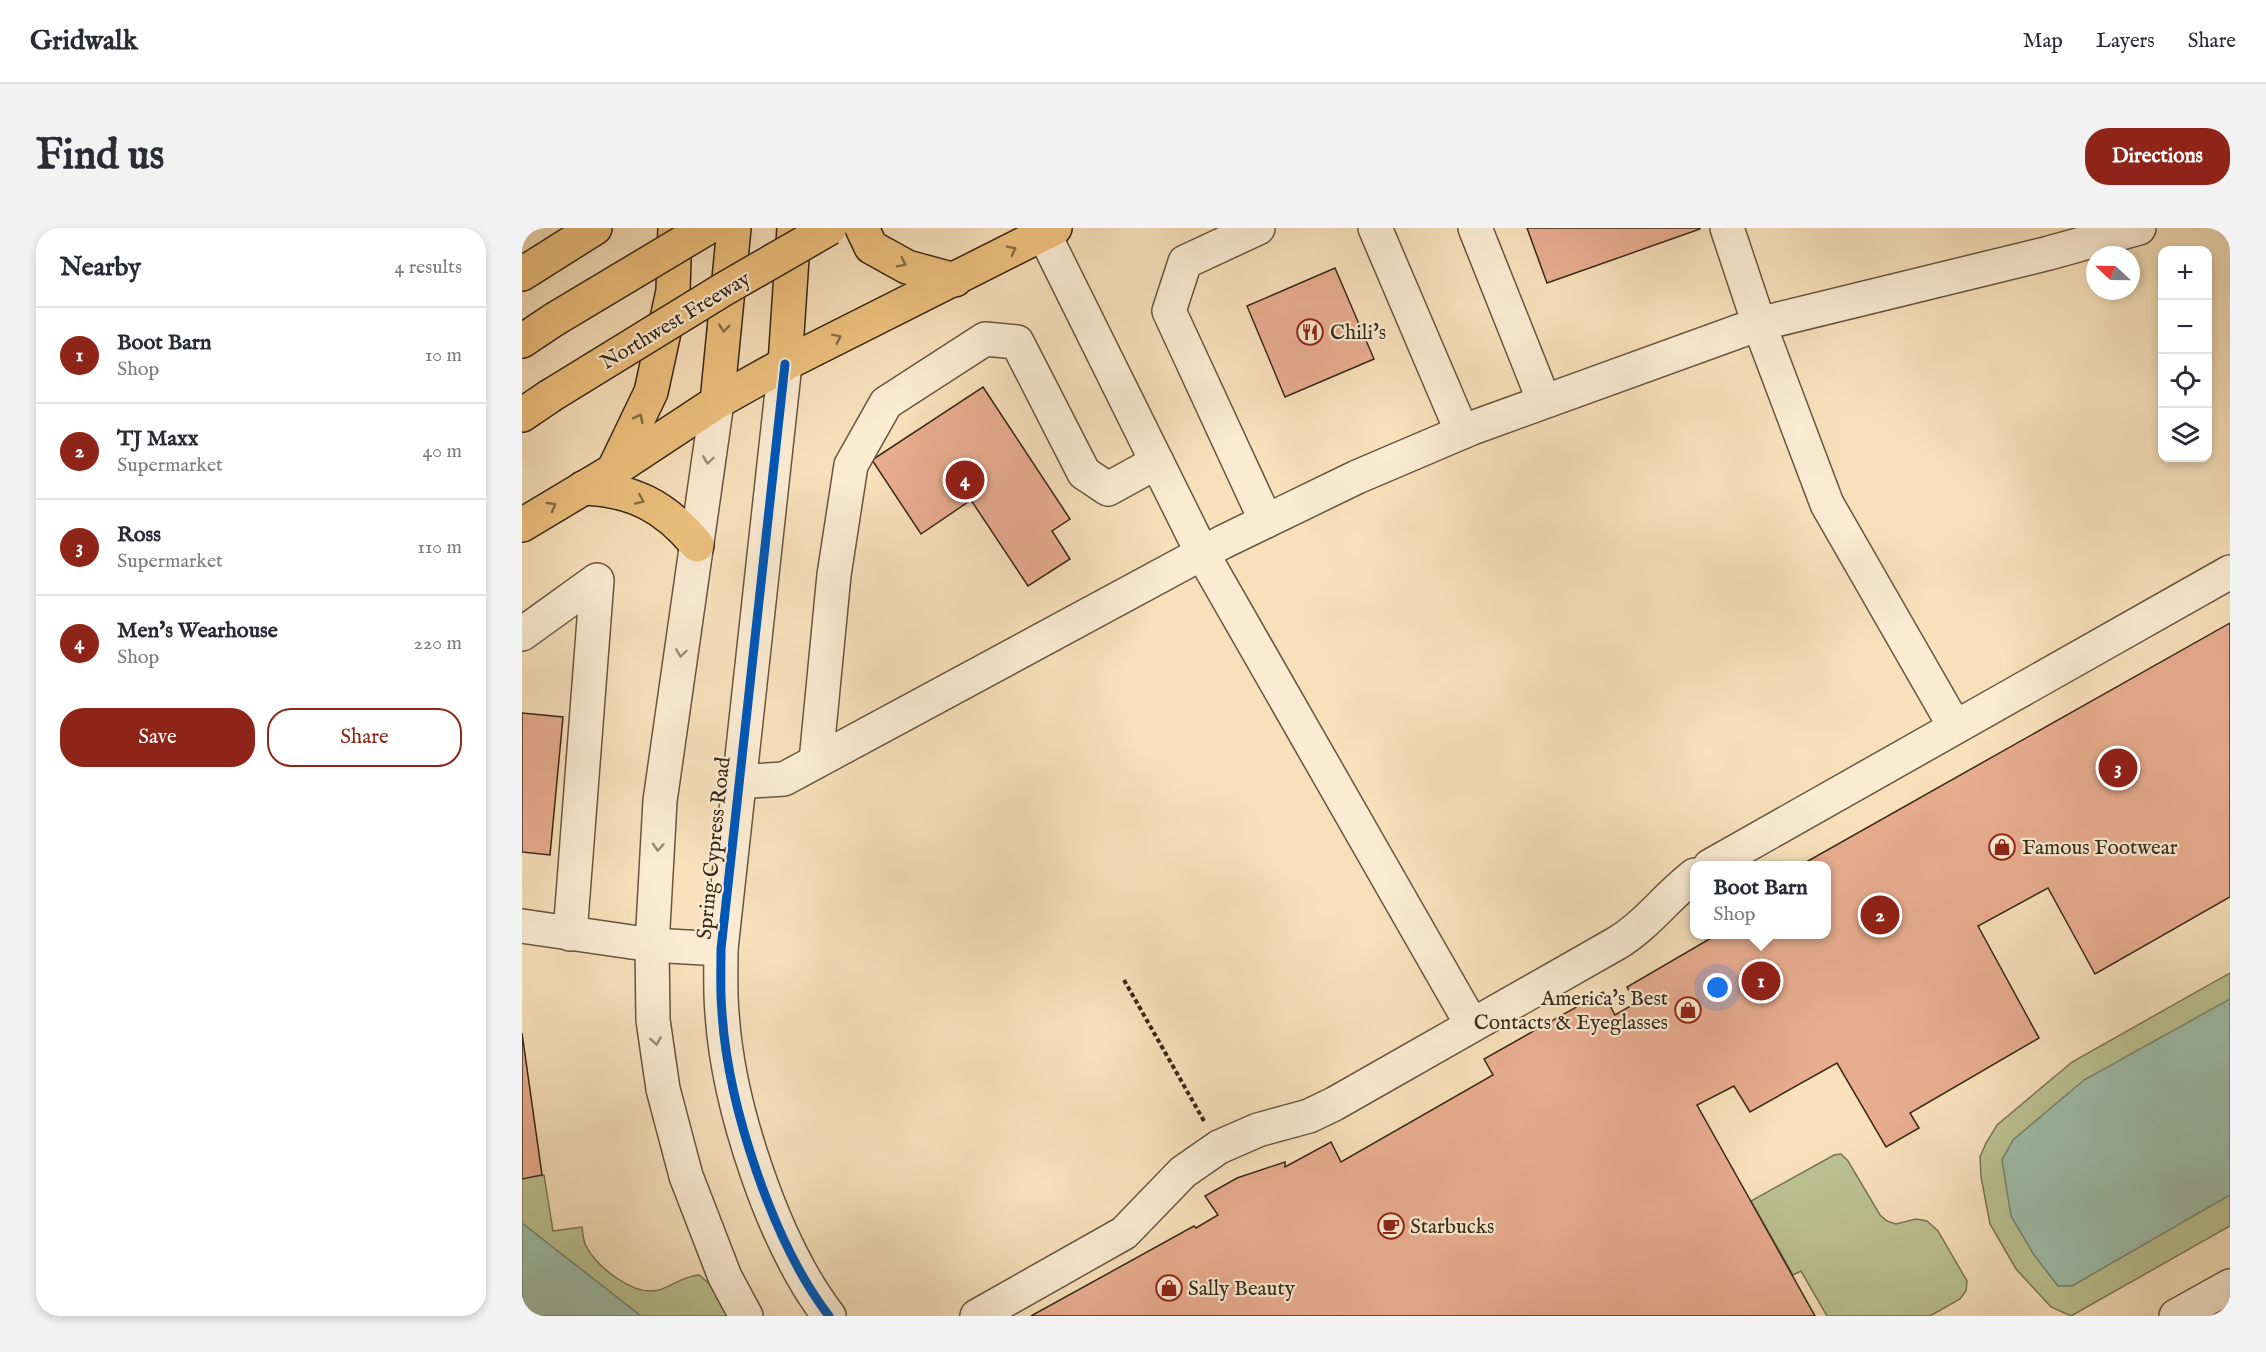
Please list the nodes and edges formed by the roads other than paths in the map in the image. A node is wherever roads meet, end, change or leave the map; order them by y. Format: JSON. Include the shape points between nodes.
{"nodes":[{"id":1,"x":595,"y":228,"type":"edge"},
{"id":2,"x":675,"y":228,"type":"edge"},
{"id":3,"x":706,"y":228,"type":"edge"},
{"id":4,"x":734,"y":228,"type":"edge"},
{"id":5,"x":794,"y":228,"type":"edge"},
{"id":6,"x":830,"y":228,"type":"edge"},
{"id":7,"x":862,"y":228,"type":"edge"},
{"id":8,"x":1258,"y":228,"type":"edge"},
{"id":9,"x":1375,"y":228,"type":"edge"},
{"id":10,"x":1475,"y":228,"type":"edge"},
{"id":11,"x":1727,"y":228,"type":"edge"},
{"id":12,"x":2139,"y":228,"type":"edge"},
{"id":13,"x":1050,"y":231,"type":"edge"},
{"id":14,"x":522,"y":274,"type":"edge"},
{"id":15,"x":955,"y":280,"type":"junction"},
{"id":16,"x":1759,"y":324,"type":"junction"},
{"id":17,"x":522,"y":341,"type":"edge"},
{"id":18,"x":785,"y":364,"type":"junction"},
{"id":19,"x":1544,"y":401,"type":"junction"},
{"id":20,"x":717,"y":402,"type":"junction"},
{"id":21,"x":522,"y":415,"type":"edge"},
{"id":22,"x":1462,"y":432,"type":"junction"},
{"id":23,"x":1157,"y":462,"type":"junction"},
{"id":24,"x":614,"y":470,"type":"junction"},
{"id":25,"x":583,"y":488,"type":"junction"},
{"id":26,"x":1266,"y":521,"type":"junction"},
{"id":27,"x":522,"y":525,"type":"edge"},
{"id":28,"x":697,"y":544,"type":"junction"},
{"id":29,"x":1202,"y":553,"type":"junction"},
{"id":30,"x":2230,"y":572,"type":"edge"},
{"id":31,"x":522,"y":634,"type":"edge"},
{"id":32,"x":1955,"y":727,"type":"junction"},
{"id":33,"x":816,"y":761,"type":"junction"},
{"id":34,"x":737,"y":782,"type":"junction"},
{"id":35,"x":1719,"y":861,"type":"edge"},
{"id":36,"x":1690,"y":879,"type":"edge"},
{"id":37,"x":522,"y":926,"type":"edge"},
{"id":38,"x":570,"y":934,"type":"junction"},
{"id":39,"x":652,"y":945,"type":"junction"},
{"id":40,"x":721,"y":950,"type":"junction"},
{"id":41,"x":1472,"y":1026,"type":"junction"},
{"id":42,"x":2230,"y":1286,"type":"edge"},
{"id":43,"x":746,"y":1316,"type":"edge"},
{"id":44,"x":829,"y":1316,"type":"edge"},
{"id":45,"x":977,"y":1316,"type":"edge"},
{"id":46,"x":2176,"y":1316,"type":"edge"}],
"edges":[{"from":1,"to":14,"type":"main road"},
{"from":24,"to":2,"type":"main road","one_way":true,"via":[[651,392],[673,291]]},
{"from":3,"to":17,"type":"main road","bridge":true},
{"from":4,"to":20,"type":"main road","one_way":true},
{"from":5,"to":18,"type":"main road","name":"Spring Cypress Road"},
{"from":6,"to":21,"type":"main road","name":"Northwest Freeway","bridge":true},
{"from":7,"to":15,"type":"main road","one_way":true,"via":[[871,247],[907,267]]},
{"from":8,"to":26,"type":"street","via":[[1185,262],[1169,311]]},
{"from":9,"to":22,"type":"street"},
{"from":10,"to":19,"type":"street"},
{"from":11,"to":16,"type":"street"},
{"from":12,"to":16,"type":"street"},
{"from":15,"to":13,"type":"main road","one_way":true},
{"from":13,"to":23,"type":"street"},
{"from":18,"to":15,"type":"main road","one_way":true},
{"from":16,"to":19,"type":"street"},
{"from":16,"to":32,"type":"street","via":[[1827,504]]},
{"from":18,"to":20,"type":"main road"},
{"from":18,"to":34,"type":"street","name":"Spring Cypress Road"},
{"from":19,"to":22,"type":"street"},
{"from":20,"to":24,"type":"main road"},
{"from":20,"to":28,"type":"street","one_way":true},
{"from":22,"to":26,"type":"street"},
{"from":23,"to":29,"type":"street"},
{"from":23,"to":33,"type":"street","via":[[1108,489],[1084,473],[1017,342],[984,339],[886,403],[850,465],[834,575]]},
{"from":24,"to":25,"type":"main road"},
{"from":27,"to":25,"type":"main road","one_way":true},
{"from":25,"to":28,"type":"main road","one_way":true,"via":[[639,498],[671,517]]},
{"from":26,"to":29,"type":"street"},
{"from":28,"to":39,"type":"street","one_way":true,"via":[[660,801]]},
{"from":29,"to":33,"type":"street"},
{"from":29,"to":41,"type":"street"},
{"from":30,"to":32,"type":"street"},
{"from":31,"to":38,"type":"street","via":[[597,580]]},
{"from":32,"to":35,"type":"street"},
{"from":33,"to":34,"type":"street","via":[[784,779]]},
{"from":34,"to":40,"type":"street","name":"Spring Cypress Road"},
{"from":36,"to":41,"type":"street","via":[[1635,932]]},
{"from":37,"to":38,"type":"street"},
{"from":38,"to":39,"type":"street"},
{"from":39,"to":40,"type":"street"},
{"from":39,"to":43,"type":"street","one_way":true,"via":[[653,1020],[663,1089],[686,1176],[706,1232]]},
{"from":40,"to":44,"type":"street","name":"Spring Cypress Road","via":[[723,1024],[752,1155],[788,1247]]},
{"from":41,"to":45,"type":"street","via":[[1310,1116],[1258,1130],[1219,1147],[1184,1172],[1124,1233]]},
{"from":42,"to":46,"type":"street"}]}
